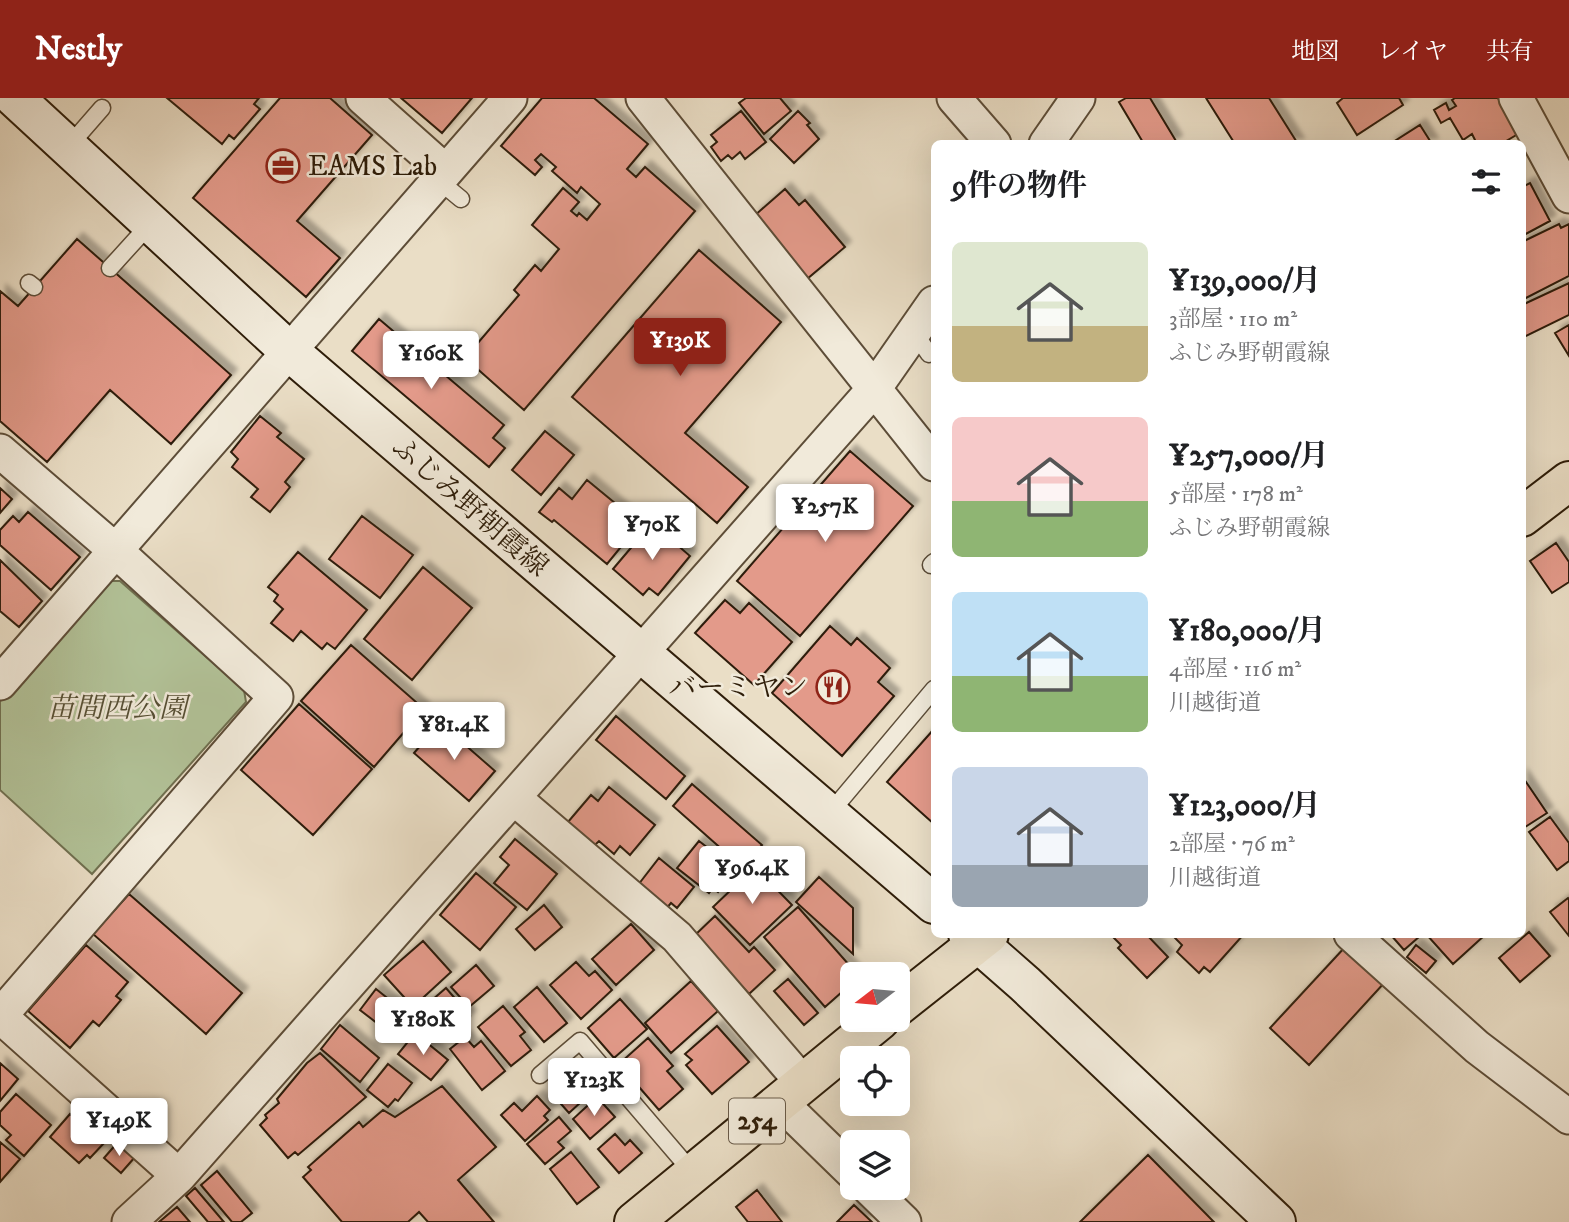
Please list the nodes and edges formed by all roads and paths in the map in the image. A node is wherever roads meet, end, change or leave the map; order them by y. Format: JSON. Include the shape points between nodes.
{"nodes":[{"id":1,"x":15,"y":98,"type":"edge"},
{"id":2,"x":363,"y":98,"type":"edge"},
{"id":3,"x":510,"y":98,"type":"edge"},
{"id":4,"x":643,"y":98,"type":"edge"},
{"id":5,"x":954,"y":98,"type":"edge"},
{"id":6,"x":1078,"y":98,"type":"edge"},
{"id":7,"x":1516,"y":98,"type":"edge"},
{"id":8,"x":102,"y":108,"type":"dead end"},
{"id":9,"x":991,"y":140,"type":"edge"},
{"id":10,"x":1049,"y":140,"type":"edge"},
{"id":11,"x":68,"y":146,"type":"junction"},
{"id":12,"x":448,"y":183,"type":"junction"},
{"id":13,"x":1569,"y":195,"type":"edge"},
{"id":14,"x":150,"y":224,"type":"junction"},
{"id":15,"x":110,"y":268,"type":"dead end"},
{"id":16,"x":931,"y":312,"type":"edge"},
{"id":17,"x":289,"y":351,"type":"junction"},
{"id":18,"x":874,"y":389,"type":"junction"},
{"id":19,"x":0,"y":451,"type":"edge"},
{"id":20,"x":931,"y":460,"type":"edge"},
{"id":21,"x":1569,"y":481,"type":"edge"},
{"id":22,"x":1526,"y":514,"type":"edge"},
{"id":23,"x":115,"y":550,"type":"junction"},
{"id":24,"x":639,"y":652,"type":"junction"},
{"id":25,"x":0,"y":683,"type":"edge"},
{"id":26,"x":931,"y":694,"type":"edge"},
{"id":27,"x":514,"y":798,"type":"junction"},
{"id":28,"x":829,"y":814,"type":"junction"},
{"id":29,"x":931,"y":901,"type":"edge"},
{"id":30,"x":977,"y":938,"type":"edge"},
{"id":31,"x":979,"y":938,"type":"edge"},
{"id":32,"x":1355,"y":938,"type":"edge"},
{"id":33,"x":910,"y":996,"type":"edge"},
{"id":34,"x":0,"y":1016,"type":"edge"},
{"id":35,"x":865,"y":1032,"type":"edge"},
{"id":36,"x":540,"y":1075,"type":"dead end"},
{"id":37,"x":791,"y":1092,"type":"junction"},
{"id":38,"x":1569,"y":1117,"type":"edge"},
{"id":39,"x":840,"y":1156,"type":"edge"},
{"id":40,"x":693,"y":1173,"type":"junction"},
{"id":41,"x":179,"y":1176,"type":"junction"},
{"id":42,"x":881,"y":1200,"type":"edge"},
{"id":43,"x":129,"y":1222,"type":"edge"},
{"id":44,"x":634,"y":1222,"type":"edge"},
{"id":45,"x":904,"y":1222,"type":"edge"},
{"id":46,"x":1276,"y":1222,"type":"edge"}],
"edges":[{"from":1,"to":11,"type":"main road","name":"ふじみ野朝霞線"},
{"from":2,"to":12,"type":"street"},
{"from":3,"to":12,"type":"street"},
{"from":4,"to":18,"type":"street"},
{"from":5,"to":9,"type":"street"},
{"from":6,"to":10,"type":"street"},
{"from":7,"to":13,"type":"street"},
{"from":8,"to":11,"type":"lane"},
{"from":11,"to":14,"type":"main road","name":"ふじみ野朝霞線"},
{"from":12,"to":17,"type":"street"},
{"from":14,"to":15,"type":"lane"},
{"from":14,"to":17,"type":"main road","name":"ふじみ野朝霞線"},
{"from":16,"to":18,"type":"street","via":[[921,343]]},
{"from":17,"to":23,"type":"street"},
{"from":17,"to":24,"type":"main road","name":"ふじみ野朝霞線"},
{"from":18,"to":20,"type":"street"},
{"from":18,"to":24,"type":"street"},
{"from":19,"to":23,"type":"street"},
{"from":21,"to":22,"type":"highway"},
{"from":23,"to":25,"type":"street"},
{"from":23,"to":34,"type":"street","via":[[276,697]]},
{"from":24,"to":27,"type":"street"},
{"from":24,"to":28,"type":"main road","name":"ふじみ野朝霞線"},
{"from":26,"to":28,"type":"lane"},
{"from":27,"to":37,"type":"street","via":[[677,937]]},
{"from":27,"to":41,"type":"street"},
{"from":28,"to":29,"type":"main road","name":"ふじみ野朝霞線"},
{"from":30,"to":33,"type":"highway"},
{"from":31,"to":46,"type":"main road"},
{"from":32,"to":38,"type":"street","via":[[1477,1047]]},
{"from":34,"to":41,"type":"street"},
{"from":35,"to":37,"type":"highway","number":"254"},
{"from":36,"to":40,"type":"lane","via":[[580,1041]]},
{"from":37,"to":39,"type":"street"},
{"from":37,"to":40,"type":"highway","number":"254"},
{"from":40,"to":44,"type":"highway","number":"254"},
{"from":41,"to":43,"type":"street"},
{"from":42,"to":45,"type":"street"}]}
